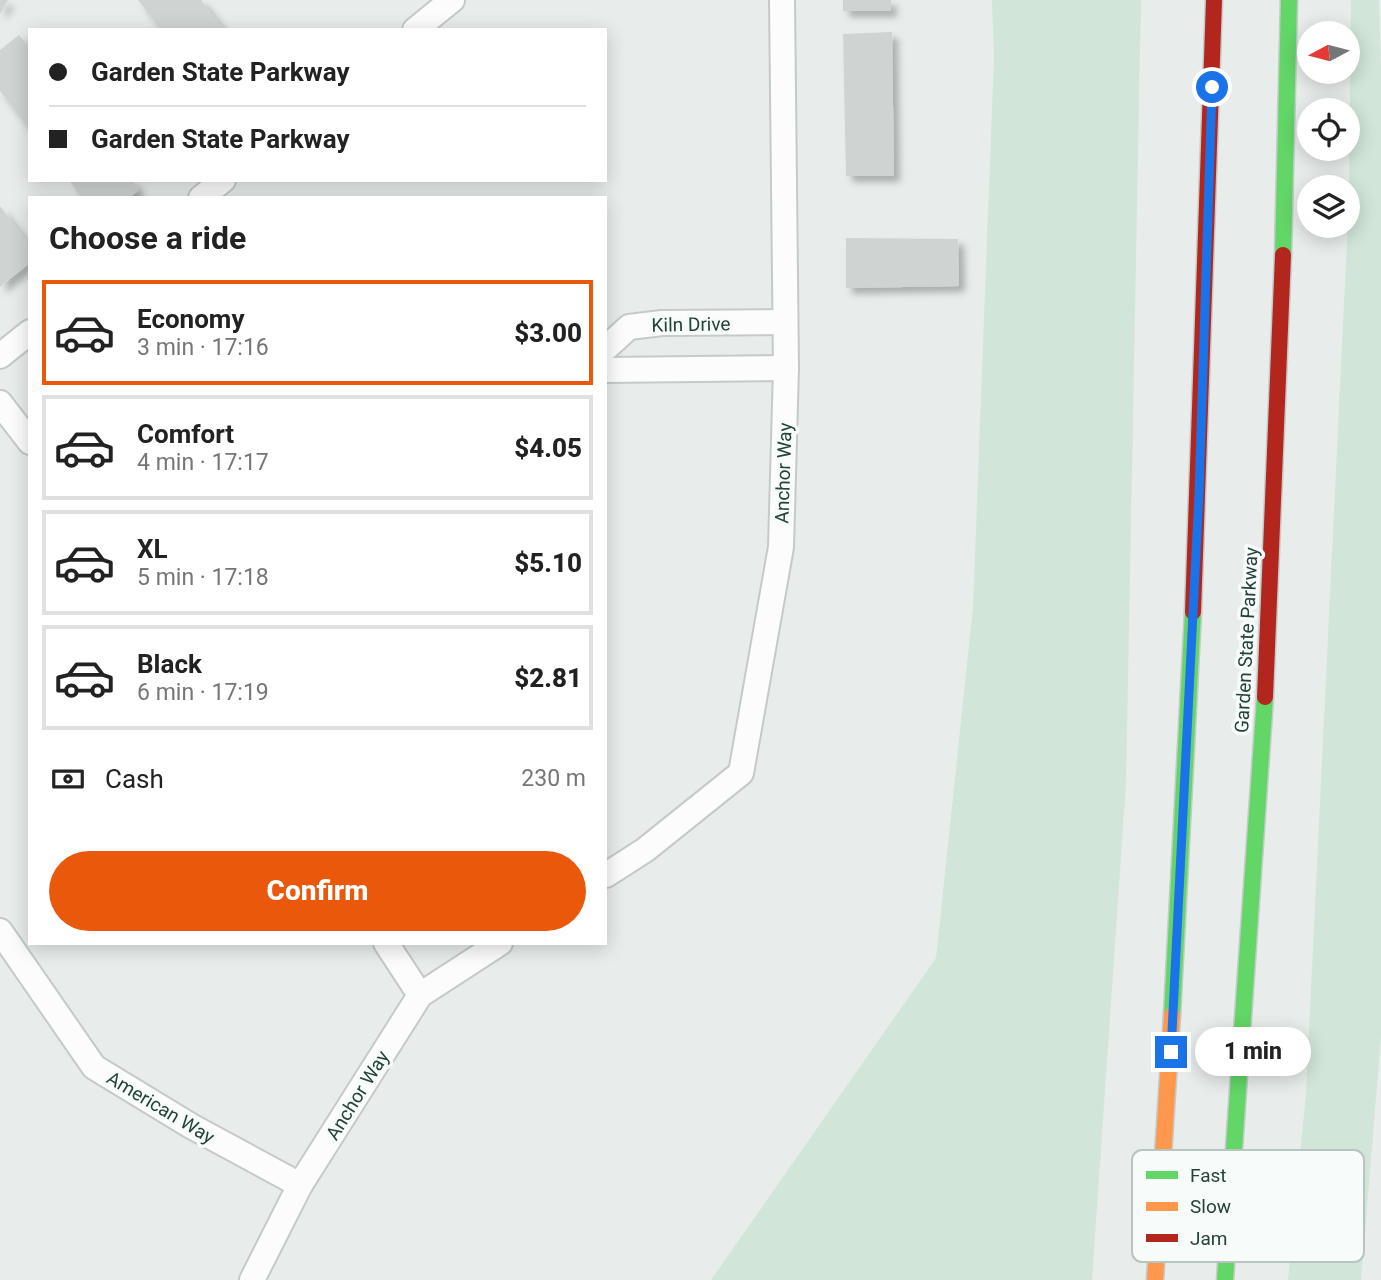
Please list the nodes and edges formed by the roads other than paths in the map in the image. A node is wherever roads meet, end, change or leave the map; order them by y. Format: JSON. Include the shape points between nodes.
{"nodes":[{"id":1,"x":452,"y":0,"type":"edge"},
{"id":2,"x":782,"y":0,"type":"edge"},
{"id":3,"x":1214,"y":0,"type":"edge"},
{"id":4,"x":1289,"y":0,"type":"edge"},
{"id":5,"x":417,"y":28,"type":"edge"},
{"id":6,"x":221,"y":182,"type":"edge"},
{"id":7,"x":203,"y":196,"type":"edge"},
{"id":8,"x":784,"y":322,"type":"junction"},
{"id":9,"x":28,"y":334,"type":"edge"},
{"id":10,"x":607,"y":347,"type":"edge"},
{"id":11,"x":0,"y":356,"type":"edge"},
{"id":12,"x":786,"y":368,"type":"junction"},
{"id":13,"x":607,"y":370,"type":"edge"},
{"id":14,"x":0,"y":403,"type":"edge"},
{"id":15,"x":28,"y":439,"type":"edge"},
{"id":16,"x":607,"y":874,"type":"edge"},
{"id":17,"x":0,"y":931,"type":"edge"},
{"id":18,"x":387,"y":945,"type":"edge"},
{"id":19,"x":497,"y":945,"type":"edge"},
{"id":20,"x":420,"y":995,"type":"junction"},
{"id":21,"x":1164,"y":1150,"type":"edge"},
{"id":22,"x":1235,"y":1150,"type":"edge"},
{"id":23,"x":300,"y":1185,"type":"junction"},
{"id":24,"x":1156,"y":1262,"type":"edge"},
{"id":25,"x":1226,"y":1262,"type":"edge"},
{"id":26,"x":252,"y":1280,"type":"edge"},
{"id":27,"x":1155,"y":1280,"type":"edge"},
{"id":28,"x":1225,"y":1280,"type":"edge"}],
"edges":[{"from":1,"to":5,"type":"street"},
{"from":2,"to":8,"type":"street","name":"Anchor Way"},
{"from":3,"to":21,"type":"highway","via":[[1206,342]]},
{"from":4,"to":22,"type":"highway","name":"Garden State Parkway","via":[[1269,617]]},
{"from":6,"to":7,"type":"street"},
{"from":8,"to":10,"type":"street","name":"Kiln Drive","via":[[629,327]]},
{"from":8,"to":12,"type":"street","name":"Anchor Way"},
{"from":9,"to":11,"type":"street"},
{"from":12,"to":13,"type":"street"},
{"from":12,"to":16,"type":"street","name":"Anchor Way","via":[[781,547],[741,773]]},
{"from":14,"to":15,"type":"street"},
{"from":17,"to":23,"type":"street","name":"American Way","via":[[94,1067]]},
{"from":18,"to":20,"type":"street"},
{"from":19,"to":20,"type":"street","name":"Anchor Way"},
{"from":20,"to":23,"type":"street","name":"Anchor Way"},
{"from":23,"to":26,"type":"street","name":"Anchor Way"},
{"from":24,"to":27,"type":"highway"},
{"from":25,"to":28,"type":"highway","name":"Garden State Parkway"}]}
